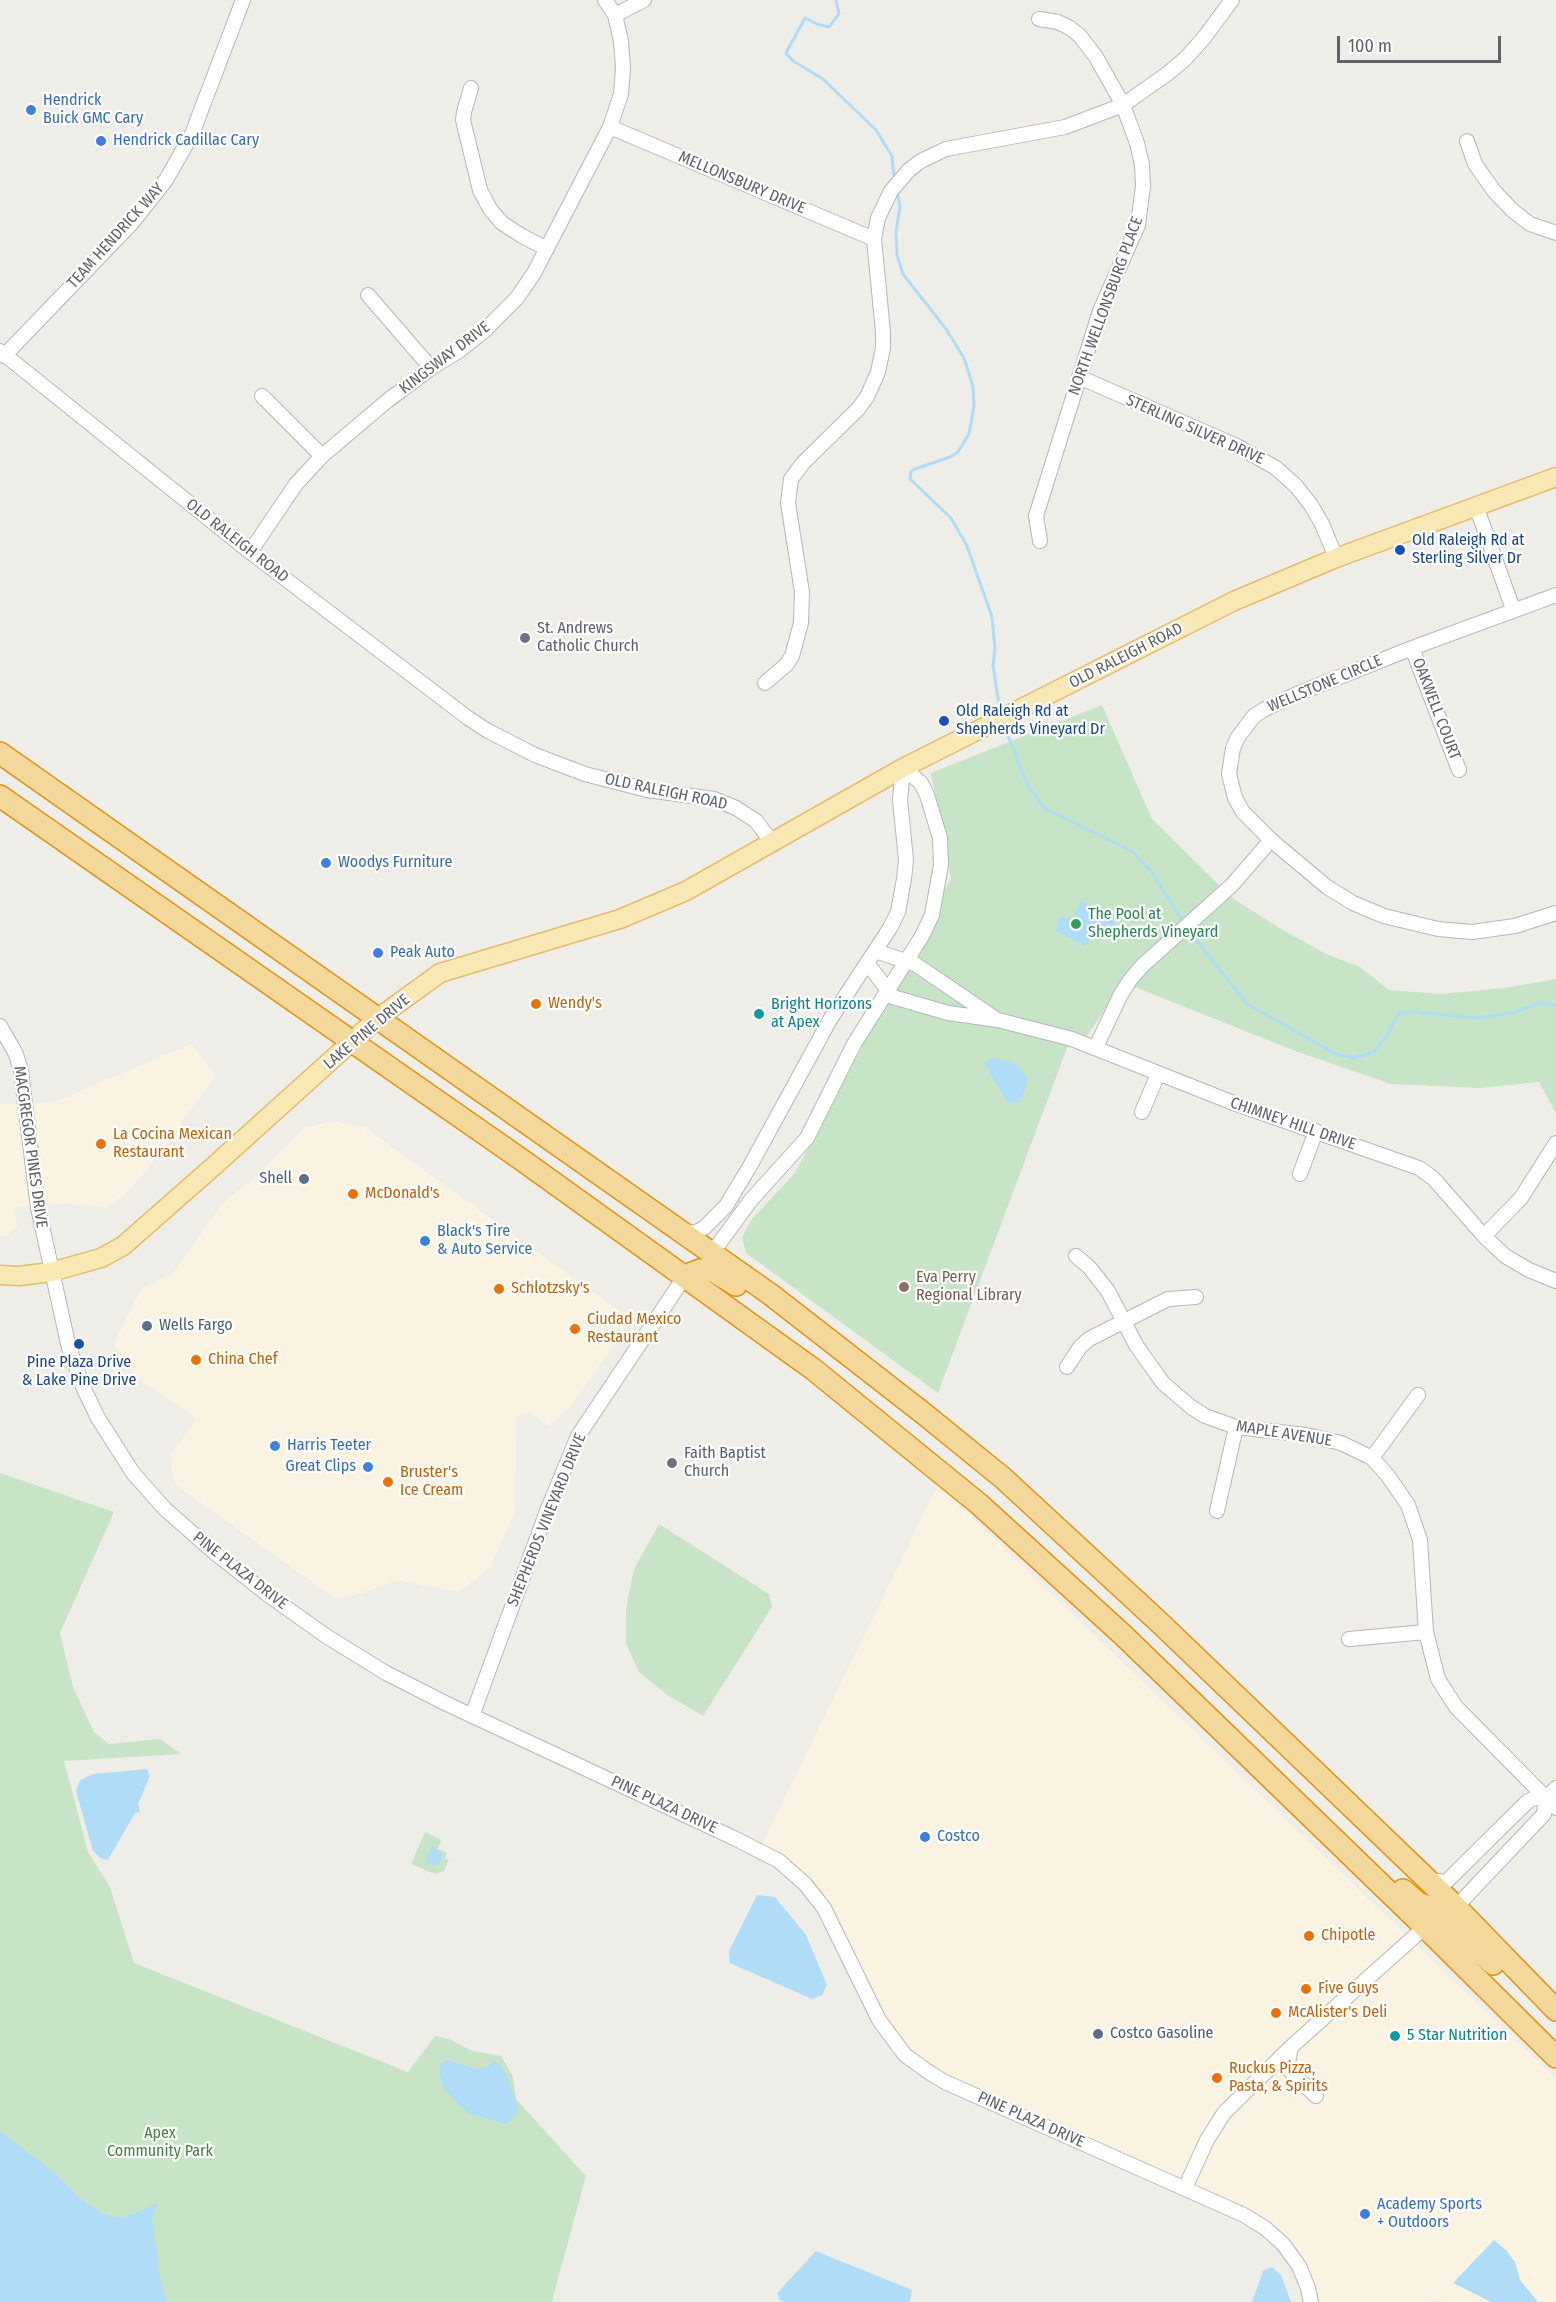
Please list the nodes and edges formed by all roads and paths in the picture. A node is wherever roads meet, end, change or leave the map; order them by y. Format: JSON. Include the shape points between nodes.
{"nodes":[{"id":1,"x":243,"y":0,"type":"edge"},
{"id":2,"x":605,"y":0,"type":"edge"},
{"id":3,"x":644,"y":0,"type":"edge"},
{"id":4,"x":1232,"y":0,"type":"edge"},
{"id":5,"x":615,"y":15,"type":"junction"},
{"id":6,"x":1039,"y":19,"type":"dead end"},
{"id":7,"x":471,"y":88,"type":"dead end"},
{"id":8,"x":1123,"y":105,"type":"junction"},
{"id":9,"x":610,"y":127,"type":"junction"},
{"id":10,"x":1467,"y":141,"type":"dead end"},
{"id":11,"x":1556,"y":233,"type":"edge"},
{"id":12,"x":874,"y":239,"type":"junction"},
{"id":13,"x":547,"y":249,"type":"junction"},
{"id":14,"x":368,"y":295,"type":"dead end"},
{"id":15,"x":2,"y":354,"type":"edge"},
{"id":16,"x":432,"y":368,"type":"junction"},
{"id":17,"x":1079,"y":377,"type":"junction"},
{"id":18,"x":262,"y":396,"type":"dead end"},
{"id":19,"x":322,"y":456,"type":"junction"},
{"id":20,"x":1556,"y":477,"type":"edge"},
{"id":21,"x":1476,"y":506,"type":"junction"},
{"id":22,"x":1040,"y":541,"type":"dead end"},
{"id":23,"x":250,"y":552,"type":"junction"},
{"id":24,"x":1336,"y":558,"type":"junction"},
{"id":25,"x":1556,"y":595,"type":"edge"},
{"id":26,"x":1514,"y":609,"type":"junction"},
{"id":27,"x":1412,"y":648,"type":"junction"},
{"id":28,"x":765,"y":683,"type":"dead end"},
{"id":29,"x":0,"y":753,"type":"edge"},
{"id":30,"x":903,"y":768,"type":"junction"},
{"id":31,"x":1459,"y":770,"type":"dead end"},
{"id":32,"x":0,"y":796,"type":"edge"},
{"id":33,"x":1271,"y":840,"type":"junction"},
{"id":34,"x":771,"y":841,"type":"junction"},
{"id":35,"x":1556,"y":914,"type":"edge"},
{"id":36,"x":875,"y":951,"type":"junction"},
{"id":37,"x":907,"y":960,"type":"junction"},
{"id":38,"x":867,"y":963,"type":"junction"},
{"id":39,"x":887,"y":990,"type":"junction"},
{"id":40,"x":378,"y":1018,"type":"junction"},
{"id":41,"x":998,"y":1020,"type":"junction"},
{"id":42,"x":0,"y":1026,"type":"edge"},
{"id":43,"x":353,"y":1042,"type":"junction"},
{"id":44,"x":1096,"y":1047,"type":"junction"},
{"id":45,"x":1158,"y":1074,"type":"junction"},
{"id":46,"x":1142,"y":1112,"type":"dead end"},
{"id":47,"x":1316,"y":1131,"type":"junction"},
{"id":48,"x":1556,"y":1143,"type":"edge"},
{"id":49,"x":1300,"y":1174,"type":"dead end"},
{"id":50,"x":574,"y":1198,"type":"junction"},
{"id":51,"x":680,"y":1230,"type":"junction"},
{"id":52,"x":1484,"y":1236,"type":"junction"},
{"id":53,"x":712,"y":1253,"type":"junction"},
{"id":54,"x":1076,"y":1256,"type":"dead end"},
{"id":55,"x":51,"y":1272,"type":"junction"},
{"id":56,"x":0,"y":1275,"type":"edge"},
{"id":57,"x":685,"y":1276,"type":"junction"},
{"id":58,"x":1556,"y":1281,"type":"edge"},
{"id":59,"x":1196,"y":1297,"type":"dead end"},
{"id":60,"x":1125,"y":1320,"type":"junction"},
{"id":61,"x":849,"y":1356,"type":"junction"},
{"id":62,"x":1067,"y":1367,"type":"dead end"},
{"id":63,"x":1418,"y":1395,"type":"dead end"},
{"id":64,"x":1236,"y":1427,"type":"junction"},
{"id":65,"x":1372,"y":1458,"type":"junction"},
{"id":66,"x":1217,"y":1511,"type":"dead end"},
{"id":67,"x":1426,"y":1632,"type":"junction"},
{"id":68,"x":1349,"y":1639,"type":"dead end"},
{"id":69,"x":472,"y":1716,"type":"junction"},
{"id":70,"x":1270,"y":1778,"type":"junction"},
{"id":71,"x":1553,"y":1798,"type":"edge"},
{"id":72,"x":1427,"y":1880,"type":"junction"},
{"id":73,"x":1456,"y":1907,"type":"junction"},
{"id":74,"x":1425,"y":1927,"type":"junction"},
{"id":75,"x":1556,"y":2010,"type":"edge"},
{"id":76,"x":1556,"y":2020,"type":"edge"},
{"id":77,"x":1291,"y":2047,"type":"junction"},
{"id":78,"x":1556,"y":2057,"type":"edge"},
{"id":79,"x":1316,"y":2096,"type":"dead end"},
{"id":80,"x":1185,"y":2188,"type":"junction"},
{"id":81,"x":1311,"y":2302,"type":"edge"}],
"edges":[{"from":1,"to":15,"type":"street","name":"TEAM HENDRICK WAY","via":[[192,134],[166,180],[132,222]]},
{"from":2,"to":5,"type":"street","name":"KINGSWAY DRIVE"},
{"from":3,"to":5,"type":"street"},
{"from":4,"to":8,"type":"street","via":[[1185,59]]},
{"from":5,"to":9,"type":"street","name":"KINGSWAY DRIVE","via":[[623,80]]},
{"from":6,"to":8,"type":"street","name":"NORTH WELLONSBURG PLACE","via":[[1058,22],[1080,36]]},
{"from":7,"to":13,"type":"street","via":[[464,120],[480,190],[502,223]]},
{"from":8,"to":12,"type":"street","via":[[1065,127],[967,143],[934,154],[909,170],[891,191],[878,218]]},
{"from":8,"to":17,"type":"street","name":"NORTH WELLONSBURG PLACE","via":[[1140,154],[1142,205],[1138,225],[1100,310]]},
{"from":9,"to":12,"type":"street","name":"MELLONSBURY DRIVE"},
{"from":9,"to":13,"type":"street","name":"KINGSWAY DRIVE"},
{"from":10,"to":11,"type":"street","via":[[1475,165],[1506,204],[1530,224]]},
{"from":12,"to":28,"type":"street","via":[[883,332],[881,361],[863,403],[792,479],[788,503],[802,592],[801,623],[792,656]]},
{"from":13,"to":16,"type":"street","name":"KINGSWAY DRIVE","via":[[517,298],[502,314],[459,351]]},
{"from":14,"to":16,"type":"street"},
{"from":15,"to":23,"type":"street","name":"OLD RALEIGH ROAD"},
{"from":16,"to":19,"type":"street","name":"KINGSWAY DRIVE"},
{"from":17,"to":22,"type":"street","name":"NORTH WELLONSBURG PLACE","via":[[1036,516]]},
{"from":17,"to":24,"type":"street","name":"STERLING SILVER DRIVE","via":[[1237,446],[1276,468],[1311,505]]},
{"from":18,"to":19,"type":"street"},
{"from":19,"to":23,"type":"street","name":"KINGSWAY DRIVE","via":[[296,484]]},
{"from":20,"to":21,"type":"main road","name":"OLD RALEIGH ROAD"},
{"from":21,"to":24,"type":"main road","name":"OLD RALEIGH ROAD"},
{"from":21,"to":26,"type":"street"},
{"from":23,"to":34,"type":"street","name":"OLD RALEIGH ROAD","via":[[495,735],[585,774],[647,790],[714,799],[736,807],[756,821]]},
{"from":24,"to":30,"type":"main road","name":"OLD RALEIGH ROAD","via":[[1234,601]]},
{"from":25,"to":26,"type":"street","name":"WELLSTONE CIRCLE"},
{"from":26,"to":27,"type":"street","name":"WELLSTONE CIRCLE"},
{"from":27,"to":31,"type":"street","name":"OAKWELL COURT"},
{"from":27,"to":33,"type":"street","name":"WELLSTONE CIRCLE","via":[[1276,704],[1254,716],[1244,727],[1233,748],[1229,774],[1243,812]]},
{"from":29,"to":40,"type":"highway"},
{"from":30,"to":34,"type":"main road","name":"OLD RALEIGH ROAD"},
{"from":30,"to":36,"type":"street","via":[[900,800],[906,860],[902,896],[890,928]]},
{"from":30,"to":37,"type":"street","via":[[921,783],[927,795],[942,848],[932,915]]},
{"from":32,"to":43,"type":"highway"},
{"from":33,"to":35,"type":"street","name":"WELLSTONE CIRCLE","via":[[1327,887],[1353,903],[1405,922],[1472,932],[1515,926]]},
{"from":33,"to":44,"type":"street","via":[[1232,885],[1136,973],[1120,996]]},
{"from":34,"to":40,"type":"main road","name":"LAKE PINE DRIVE","via":[[686,891],[620,919],[440,973]]},
{"from":36,"to":37,"type":"street","name":"CHIMNEY HILL DRIVE"},
{"from":36,"to":38,"type":"street"},
{"from":37,"to":39,"type":"street"},
{"from":37,"to":41,"type":"street","name":"CHIMNEY HILL DRIVE"},
{"from":38,"to":39,"type":"street","name":"CHIMNEY HILL DRIVE"},
{"from":38,"to":51,"type":"street","via":[[821,1036],[726,1206],[694,1233]]},
{"from":39,"to":41,"type":"street","name":"CHIMNEY HILL DRIVE","via":[[893,997],[948,1013]]},
{"from":39,"to":53,"type":"street","via":[[854,1044],[807,1138],[751,1200]]},
{"from":40,"to":43,"type":"main road","name":"LAKE PINE DRIVE"},
{"from":40,"to":51,"type":"highway"},
{"from":41,"to":44,"type":"street","name":"CHIMNEY HILL DRIVE"},
{"from":42,"to":55,"type":"street","name":"MACGREGOR PINES DRIVE","via":[[21,1071],[38,1208]]},
{"from":43,"to":50,"type":"highway"},
{"from":43,"to":55,"type":"main road","name":"LAKE PINE DRIVE","via":[[123,1246],[101,1258]]},
{"from":44,"to":45,"type":"street","name":"CHIMNEY HILL DRIVE"},
{"from":45,"to":46,"type":"street"},
{"from":45,"to":47,"type":"street","name":"CHIMNEY HILL DRIVE"},
{"from":47,"to":49,"type":"street"},
{"from":47,"to":52,"type":"street","name":"CHIMNEY HILL DRIVE","via":[[1419,1168],[1433,1178]]},
{"from":48,"to":52,"type":"street","via":[[1521,1198]]},
{"from":50,"to":53,"type":"highway","via":[[592,1200],[676,1254],[692,1260],[704,1259]]},
{"from":50,"to":57,"type":"highway"},
{"from":51,"to":53,"type":"highway"},
{"from":52,"to":58,"type":"street","name":"CHIMNEY HILL DRIVE","via":[[1515,1263]]},
{"from":53,"to":61,"type":"highway"},
{"from":54,"to":60,"type":"street","name":"MAPLE AVENUE","via":[[1108,1291]]},
{"from":55,"to":56,"type":"main road","name":"LAKE PINE DRIVE"},
{"from":55,"to":69,"type":"street","name":"PINE PLAZA DRIVE","via":[[66,1339],[84,1389],[120,1454],[165,1509],[214,1553],[326,1636],[386,1673]]},
{"from":57,"to":61,"type":"highway","via":[[700,1270],[713,1271]]},
{"from":57,"to":69,"type":"street","name":"SHEPHERDS VINEYARD DRIVE","via":[[578,1436]]},
{"from":57,"to":70,"type":"highway","via":[[813,1369],[979,1504]]},
{"from":59,"to":60,"type":"street","via":[[1168,1299]]},
{"from":60,"to":62,"type":"street","via":[[1089,1339]]},
{"from":60,"to":64,"type":"street","name":"MAPLE AVENUE","via":[[1163,1383],[1205,1416]]},
{"from":61,"to":72,"type":"highway","via":[[1003,1478]]},
{"from":63,"to":65,"type":"street"},
{"from":64,"to":65,"type":"street","name":"MAPLE AVENUE","via":[[1325,1438]]},
{"from":64,"to":66,"type":"street"},
{"from":65,"to":67,"type":"street","name":"MAPLE AVENUE","via":[[1399,1490],[1416,1523]]},
{"from":67,"to":68,"type":"street"},
{"from":67,"to":71,"type":"street","name":"MAPLE AVENUE","via":[[1438,1679],[1456,1707]]},
{"from":69,"to":80,"type":"street","name":"PINE PLAZA DRIVE","via":[[779,1861],[824,1908],[879,2020],[905,2055],[945,2082]]},
{"from":70,"to":73,"type":"highway","via":[[1313,1808],[1418,1903],[1431,1908]]},
{"from":70,"to":74,"type":"highway"},
{"from":71,"to":72,"type":"street","via":[[1528,1801],[1446,1882]]},
{"from":71,"to":73,"type":"street","via":[[1544,1814]]},
{"from":72,"to":73,"type":"highway"},
{"from":73,"to":75,"type":"highway"},
{"from":74,"to":76,"type":"highway","via":[[1441,1922],[1454,1929]]},
{"from":74,"to":77,"type":"street"},
{"from":74,"to":78,"type":"highway"},
{"from":77,"to":79,"type":"street","via":[[1291,2072]]},
{"from":77,"to":80,"type":"street","via":[[1224,2113]]},
{"from":80,"to":81,"type":"street","name":"PINE PLAZA DRIVE","via":[[1244,2215],[1274,2236],[1299,2266]]}]}
